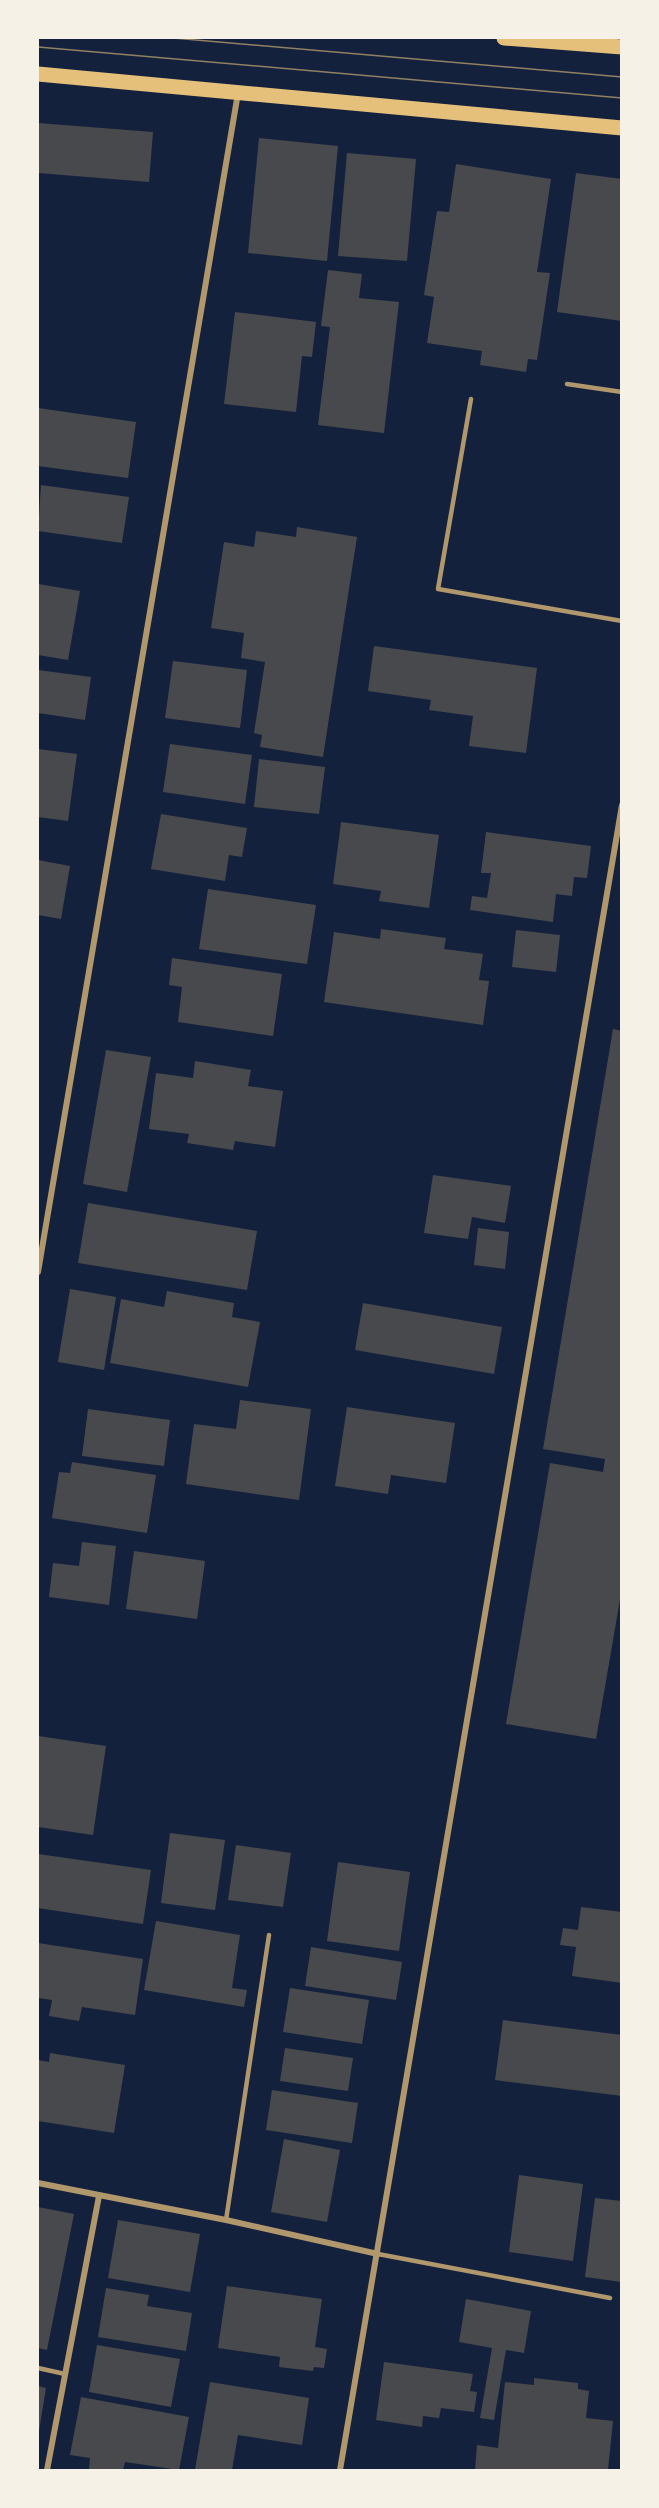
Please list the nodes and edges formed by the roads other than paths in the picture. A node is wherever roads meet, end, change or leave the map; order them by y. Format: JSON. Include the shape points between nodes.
{"nodes":[{"id":1,"x":504,"y":38,"type":"edge"},
{"id":2,"x":621,"y":47,"type":"edge"},
{"id":3,"x":38,"y":74,"type":"edge"},
{"id":4,"x":238,"y":93,"type":"junction"},
{"id":5,"x":621,"y":128,"type":"edge"},
{"id":6,"x":567,"y":384,"type":"dead end"},
{"id":7,"x":621,"y":392,"type":"edge"},
{"id":8,"x":471,"y":399,"type":"dead end"},
{"id":9,"x":621,"y":621,"type":"edge"},
{"id":10,"x":621,"y":805,"type":"edge"},
{"id":11,"x":38,"y":1272,"type":"edge"},
{"id":12,"x":269,"y":1935,"type":"dead end"},
{"id":13,"x":38,"y":2183,"type":"edge"},
{"id":14,"x":99,"y":2196,"type":"junction"},
{"id":15,"x":226,"y":2220,"type":"junction"},
{"id":16,"x":378,"y":2254,"type":"junction"},
{"id":17,"x":610,"y":2298,"type":"dead end"},
{"id":18,"x":38,"y":2368,"type":"edge"},
{"id":19,"x":65,"y":2374,"type":"junction"},
{"id":20,"x":47,"y":2470,"type":"edge"},
{"id":21,"x":340,"y":2470,"type":"edge"}],
"edges":[{"from":1,"to":2,"type":"main road"},
{"from":3,"to":4,"type":"main road"},
{"from":4,"to":5,"type":"main road"},
{"from":4,"to":11,"type":"street"},
{"from":6,"to":7,"type":"lane"},
{"from":8,"to":9,"type":"lane","via":[[438,589]]},
{"from":10,"to":16,"type":"street"},
{"from":12,"to":15,"type":"lane"},
{"from":13,"to":14,"type":"street"},
{"from":14,"to":15,"type":"street"},
{"from":14,"to":19,"type":"street"},
{"from":15,"to":16,"type":"street"},
{"from":16,"to":17,"type":"lane"},
{"from":16,"to":21,"type":"street"},
{"from":18,"to":19,"type":"lane"},
{"from":19,"to":20,"type":"street"}]}
